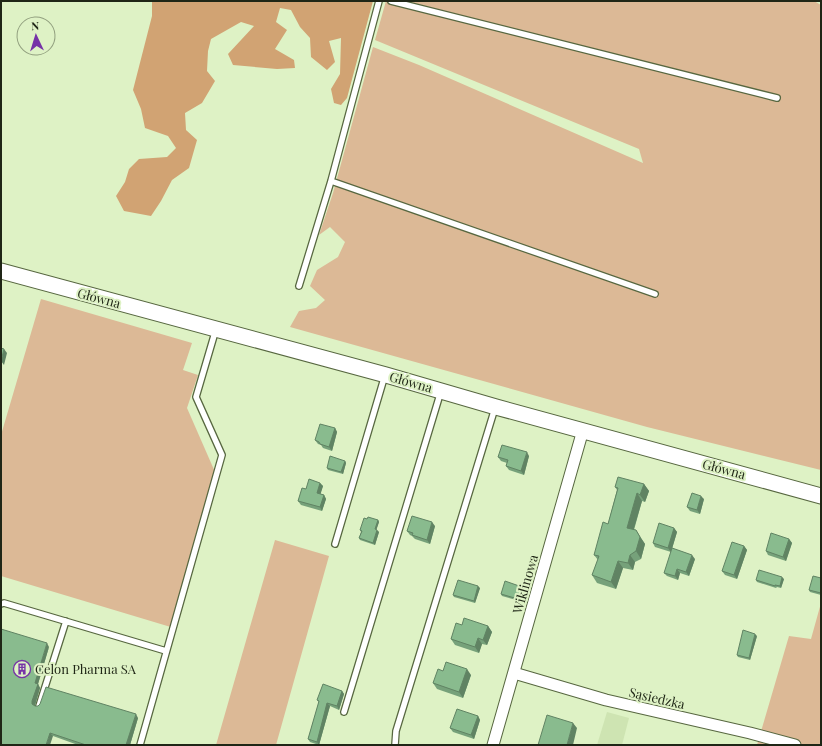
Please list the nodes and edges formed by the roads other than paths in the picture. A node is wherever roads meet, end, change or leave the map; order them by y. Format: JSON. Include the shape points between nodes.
{"nodes":[{"id":1,"x":379,"y":1,"type":"edge"},
{"id":2,"x":391,"y":1,"type":"edge"},
{"id":3,"x":777,"y":98,"type":"dead end"},
{"id":4,"x":331,"y":181,"type":"junction"},
{"id":5,"x":1,"y":271,"type":"edge"},
{"id":6,"x":299,"y":286,"type":"dead end"},
{"id":7,"x":655,"y":294,"type":"dead end"},
{"id":8,"x":216,"y":329,"type":"junction"},
{"id":9,"x":386,"y":375,"type":"junction"},
{"id":10,"x":442,"y":391,"type":"junction"},
{"id":11,"x":496,"y":407,"type":"junction"},
{"id":12,"x":583,"y":430,"type":"junction"},
{"id":13,"x":821,"y":496,"type":"edge"},
{"id":14,"x":335,"y":544,"type":"dead end"},
{"id":15,"x":1,"y":604,"type":"edge"},
{"id":16,"x":66,"y":621,"type":"junction"},
{"id":17,"x":166,"y":651,"type":"junction"},
{"id":18,"x":514,"y":673,"type":"junction"},
{"id":19,"x":39,"y":706,"type":"edge"},
{"id":20,"x":344,"y":712,"type":"dead end"},
{"id":21,"x":140,"y":745,"type":"edge"},
{"id":22,"x":395,"y":745,"type":"edge"},
{"id":23,"x":493,"y":745,"type":"edge"},
{"id":24,"x":795,"y":745,"type":"edge"}],
"edges":[{"from":1,"to":4,"type":"lane"},
{"from":2,"to":3,"type":"lane"},
{"from":4,"to":6,"type":"lane"},
{"from":4,"to":7,"type":"lane"},
{"from":5,"to":8,"type":"main road","name":"Główna"},
{"from":8,"to":9,"type":"main road","name":"Główna"},
{"from":8,"to":17,"type":"lane","via":[[196,397],[222,455]]},
{"from":9,"to":10,"type":"main road","name":"Główna"},
{"from":9,"to":14,"type":"lane"},
{"from":10,"to":11,"type":"main road","name":"Główna"},
{"from":10,"to":20,"type":"lane"},
{"from":11,"to":12,"type":"main road","name":"Główna"},
{"from":11,"to":22,"type":"lane","via":[[396,731]]},
{"from":12,"to":13,"type":"main road","name":"Główna"},
{"from":12,"to":18,"type":"street","name":"Wiklinowa"},
{"from":15,"to":16,"type":"lane"},
{"from":16,"to":17,"type":"lane"},
{"from":16,"to":19,"type":"lane"},
{"from":17,"to":21,"type":"lane"},
{"from":18,"to":23,"type":"street","name":"Wiklinowa"},
{"from":18,"to":24,"type":"street","name":"Sąsiedzka","via":[[606,700]]}]}
